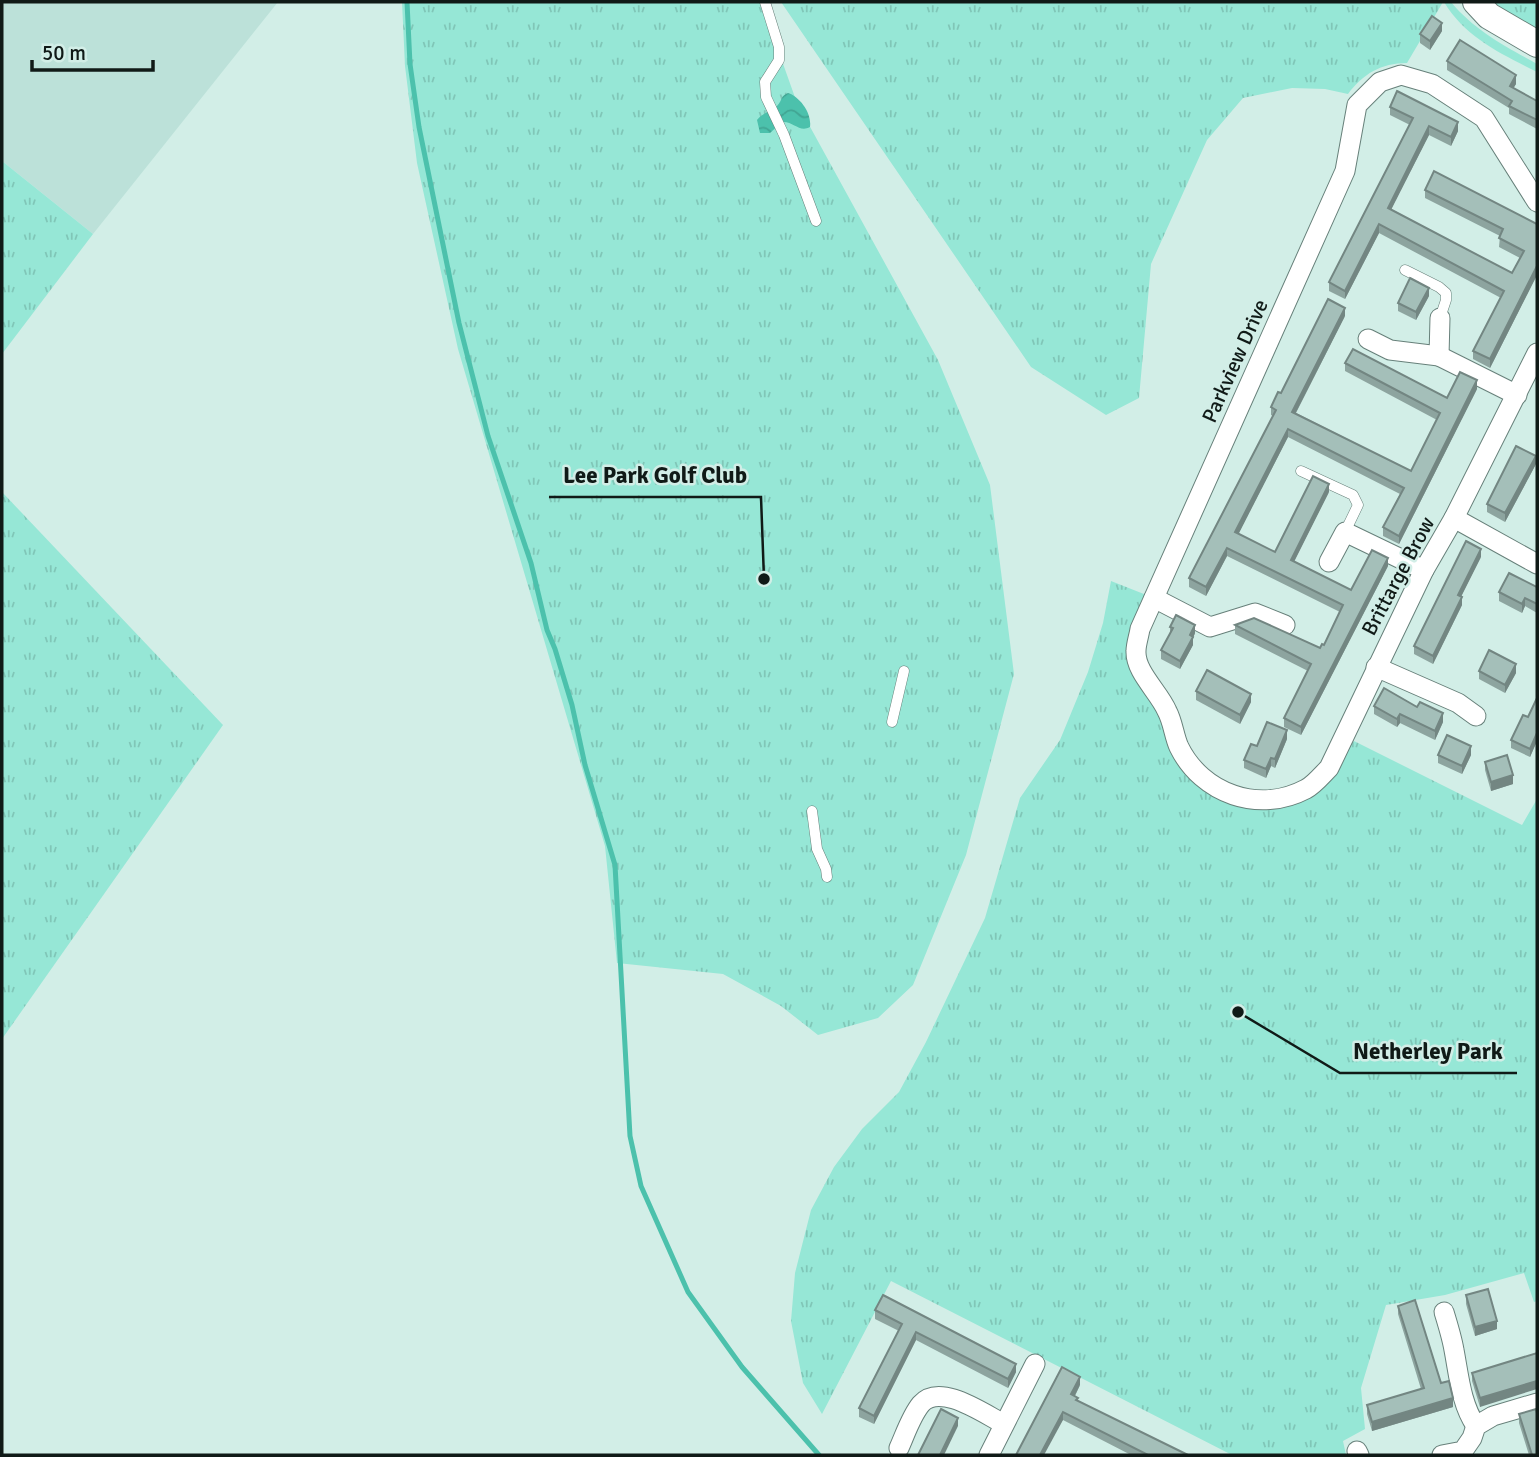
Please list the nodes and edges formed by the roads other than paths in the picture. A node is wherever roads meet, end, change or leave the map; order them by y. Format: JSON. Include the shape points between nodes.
{"nodes":[{"id":1,"x":765,"y":2,"type":"edge"},
{"id":2,"x":1483,"y":9,"type":"edge"},
{"id":3,"x":1537,"y":44,"type":"edge"},
{"id":4,"x":1537,"y":202,"type":"edge"},
{"id":5,"x":816,"y":220,"type":"dead end"},
{"id":6,"x":1405,"y":270,"type":"dead end"},
{"id":7,"x":1440,"y":318,"type":"joint"},
{"id":8,"x":1368,"y":339,"type":"dead end"},
{"id":9,"x":1439,"y":356,"type":"junction"},
{"id":10,"x":1535,"y":363,"type":"edge"},
{"id":11,"x":1517,"y":395,"type":"junction"},
{"id":12,"x":1301,"y":471,"type":"dead end"},
{"id":13,"x":1454,"y":517,"type":"junction"},
{"id":14,"x":1345,"y":532,"type":"junction"},
{"id":15,"x":1329,"y":562,"type":"dead end"},
{"id":16,"x":1537,"y":564,"type":"edge"},
{"id":17,"x":1424,"y":570,"type":"junction"},
{"id":18,"x":1154,"y":597,"type":"junction"},
{"id":19,"x":1286,"y":625,"type":"dead end"},
{"id":20,"x":1376,"y":667,"type":"junction"},
{"id":21,"x":904,"y":671,"type":"dead end"},
{"id":22,"x":1476,"y":716,"type":"dead end"},
{"id":23,"x":892,"y":722,"type":"dead end"},
{"id":24,"x":1280,"y":800,"type":"joint"},
{"id":25,"x":813,"y":811,"type":"dead end"},
{"id":26,"x":827,"y":877,"type":"dead end"},
{"id":27,"x":1444,"y":1312,"type":"dead end"},
{"id":28,"x":1035,"y":1364,"type":"dead end"},
{"id":29,"x":1537,"y":1403,"type":"edge"},
{"id":30,"x":1004,"y":1424,"type":"junction"},
{"id":31,"x":1476,"y":1426,"type":"junction"},
{"id":32,"x":899,"y":1448,"type":"dead end"},
{"id":33,"x":989,"y":1455,"type":"edge"},
{"id":34,"x":1442,"y":1455,"type":"edge"}],
"edges":[{"from":1,"to":5,"type":"lane","via":[[779,47],[779,60],[765,82],[766,97]]},
{"from":2,"to":3,"type":"main road"},
{"from":4,"to":18,"type":"street","name":"Parkview Drive","via":[[1484,118],[1432,84],[1401,75],[1380,82],[1357,105],[1345,171]]},
{"from":6,"to":7,"type":"lane","via":[[1446,293]]},
{"from":7,"to":9,"type":"street"},
{"from":8,"to":9,"type":"street","via":[[1390,350]]},
{"from":9,"to":11,"type":"street"},
{"from":10,"to":11,"type":"street","name":"Brittarge Brow"},
{"from":11,"to":13,"type":"street","name":"Brittarge Brow"},
{"from":12,"to":14,"type":"lane","via":[[1353,495],[1359,505]]},
{"from":13,"to":16,"type":"street"},
{"from":13,"to":17,"type":"street","name":"Brittarge Brow"},
{"from":14,"to":15,"type":"street"},
{"from":14,"to":17,"type":"street"},
{"from":17,"to":20,"type":"street","name":"Brittarge Brow"},
{"from":18,"to":19,"type":"street","via":[[1210,627],[1255,613]]},
{"from":18,"to":24,"type":"street","name":"Parkview Drive","via":[[1136,652],[1142,674],[1169,714],[1179,747],[1216,789],[1240,798]]},
{"from":20,"to":22,"type":"street","via":[[1458,703]]},
{"from":20,"to":24,"type":"street","name":"Brittarge Brow","via":[[1329,768],[1308,788]]},
{"from":21,"to":23,"type":"lane"},
{"from":25,"to":26,"type":"lane","via":[[817,849]]},
{"from":27,"to":31,"type":"street","via":[[1469,1416]]},
{"from":28,"to":30,"type":"street"},
{"from":29,"to":31,"type":"street"},
{"from":30,"to":32,"type":"street","via":[[935,1388],[920,1405]]},
{"from":30,"to":33,"type":"street"},
{"from":31,"to":34,"type":"street","via":[[1463,1451]]}]}
